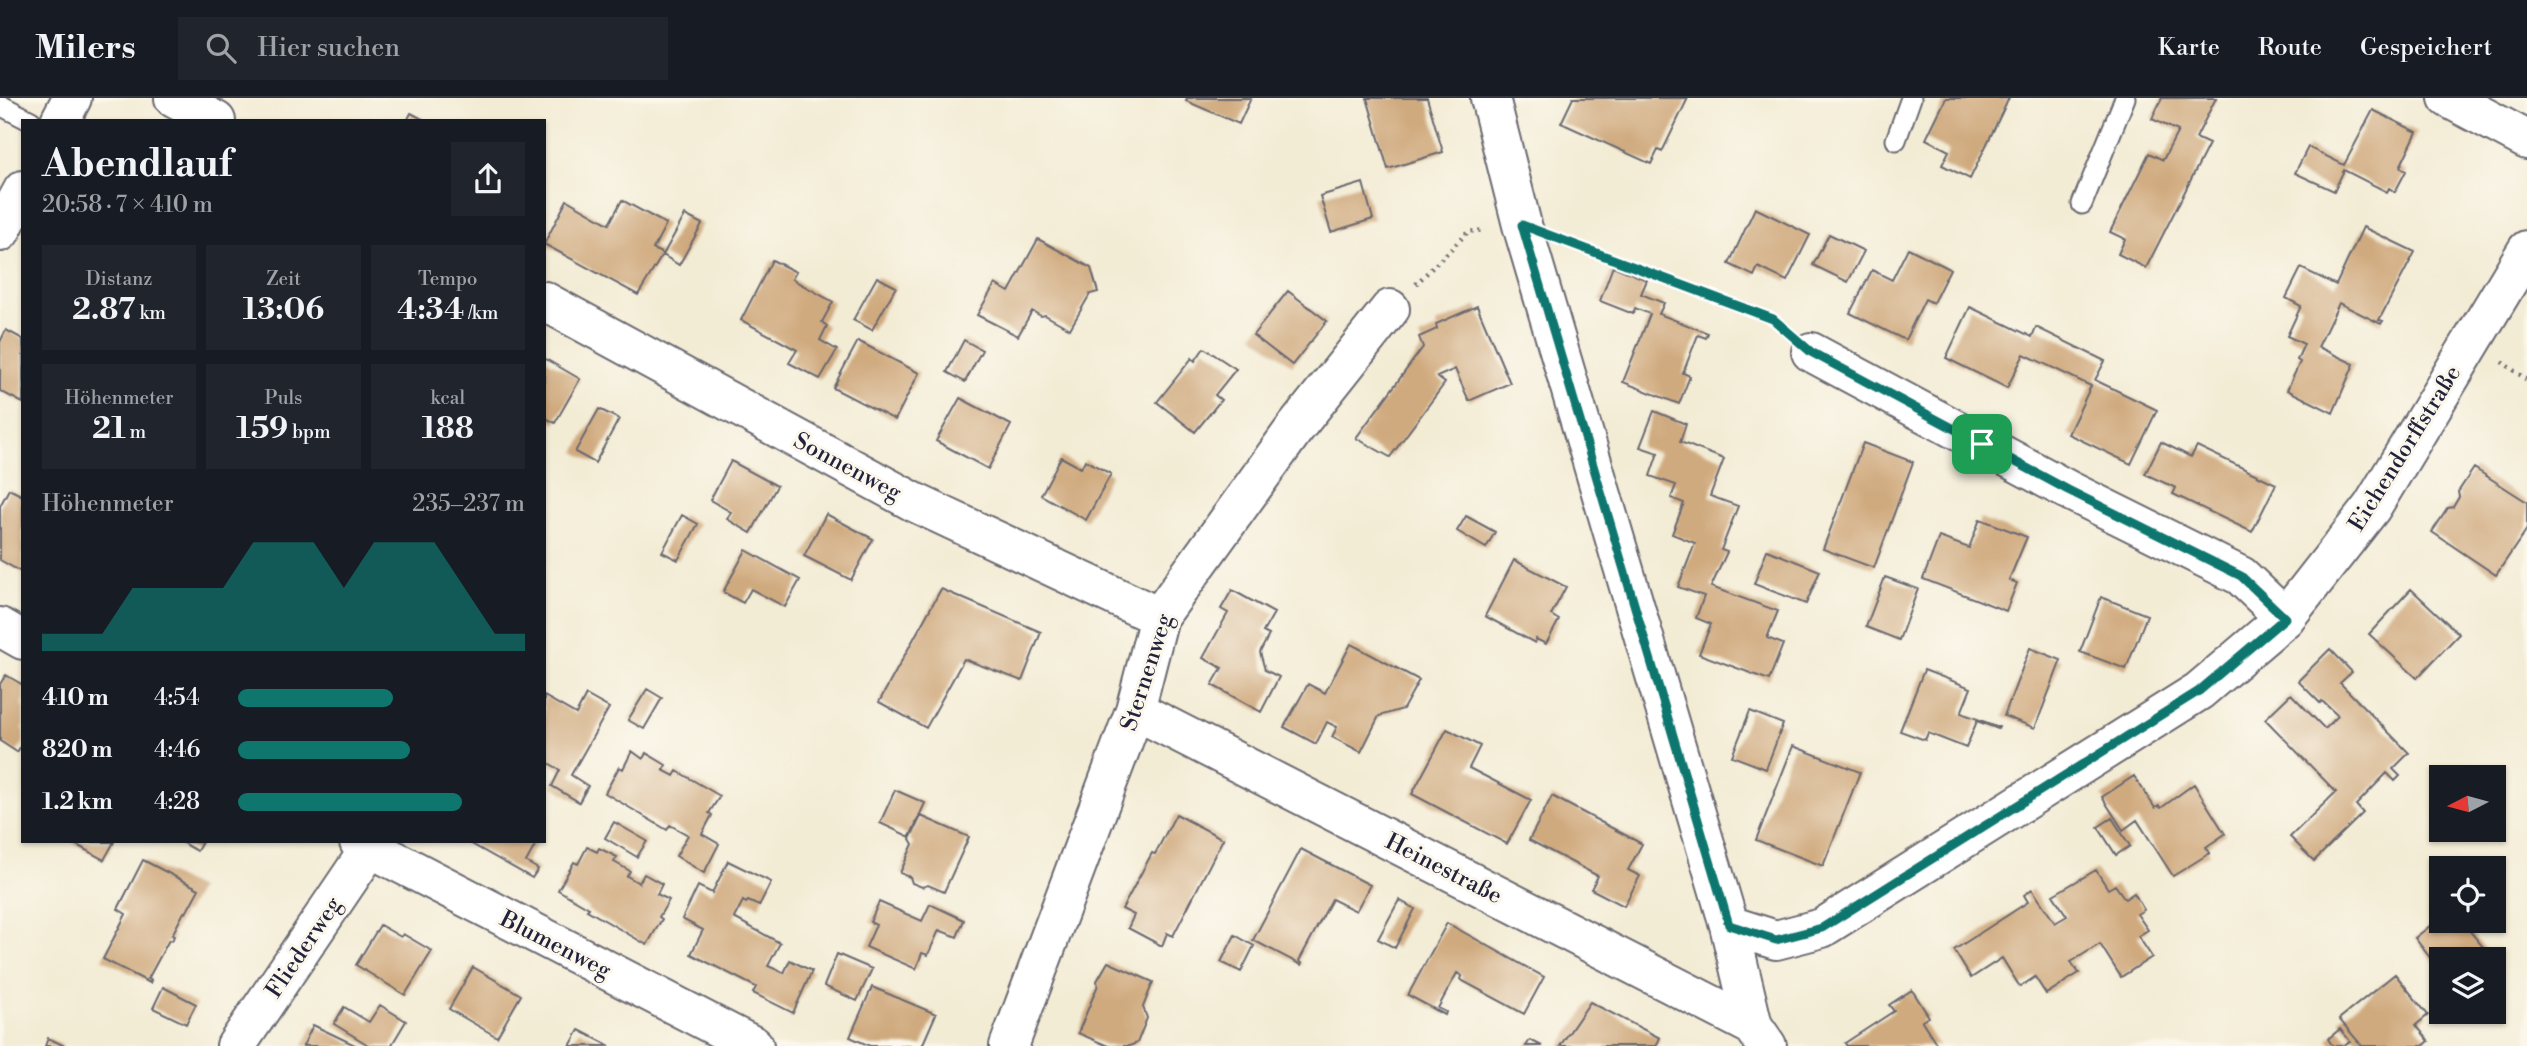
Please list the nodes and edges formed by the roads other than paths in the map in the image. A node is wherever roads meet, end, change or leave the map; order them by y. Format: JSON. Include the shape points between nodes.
{"nodes":[{"id":1,"x":72,"y":98,"type":"edge"},
{"id":2,"x":174,"y":98,"type":"edge"},
{"id":3,"x":1490,"y":98,"type":"edge"},
{"id":4,"x":1911,"y":98,"type":"edge"},
{"id":5,"x":2125,"y":98,"type":"edge"},
{"id":6,"x":2448,"y":98,"type":"edge"},
{"id":7,"x":0,"y":105,"type":"edge"},
{"id":8,"x":27,"y":119,"type":"edge"},
{"id":9,"x":61,"y":119,"type":"edge"},
{"id":10,"x":212,"y":119,"type":"edge"},
{"id":11,"x":1896,"y":140,"type":"dead end"},
{"id":12,"x":2527,"y":140,"type":"edge"},
{"id":13,"x":21,"y":194,"type":"edge"},
{"id":14,"x":2082,"y":204,"type":"dead end"},
{"id":15,"x":0,"y":232,"type":"edge"},
{"id":16,"x":2527,"y":250,"type":"edge"},
{"id":17,"x":546,"y":302,"type":"edge"},
{"id":18,"x":1390,"y":309,"type":"road end"},
{"id":19,"x":1811,"y":352,"type":"road end"},
{"id":20,"x":1159,"y":617,"type":"junction"},
{"id":21,"x":2285,"y":618,"type":"junction"},
{"id":22,"x":0,"y":627,"type":"edge"},
{"id":23,"x":21,"y":639,"type":"edge"},
{"id":24,"x":1135,"y":710,"type":"junction"},
{"id":25,"x":364,"y":845,"type":"edge"},
{"id":26,"x":1729,"y":925,"type":"junction"},
{"id":27,"x":1760,"y":1036,"type":"edge"},
{"id":28,"x":236,"y":1046,"type":"edge"},
{"id":29,"x":754,"y":1046,"type":"edge"},
{"id":30,"x":1009,"y":1046,"type":"edge"}],
"edges":[{"from":1,"to":9,"type":"street"},
{"from":2,"to":10,"type":"street"},
{"from":3,"to":26,"type":"street","via":[[1522,225]]},
{"from":4,"to":11,"type":"lane"},
{"from":5,"to":14,"type":"lane"},
{"from":6,"to":12,"type":"street"},
{"from":7,"to":8,"type":"lane"},
{"from":13,"to":15,"type":"street"},
{"from":16,"to":21,"type":"street","name":"Eichendorffstraße","via":[[2372,506]]},
{"from":17,"to":20,"type":"street","name":"Sonnenweg","via":[[914,502]]},
{"from":18,"to":20,"type":"street","name":"Sternenweg","via":[[1293,431]]},
{"from":19,"to":21,"type":"street","via":[[2068,490],[2241,576]]},
{"from":20,"to":24,"type":"street","name":"Sternenweg"},
{"from":21,"to":26,"type":"street","name":"Eichendorffstraße","via":[[2199,691],[1822,928],[1776,940]]},
{"from":22,"to":23,"type":"street"},
{"from":24,"to":27,"type":"street","name":"Heinestraße"},
{"from":24,"to":30,"type":"street","name":"Sternenweg"},
{"from":25,"to":28,"type":"street","name":"Fliederweg"},
{"from":25,"to":29,"type":"street","name":"Blumenweg"},
{"from":26,"to":27,"type":"street"}]}
